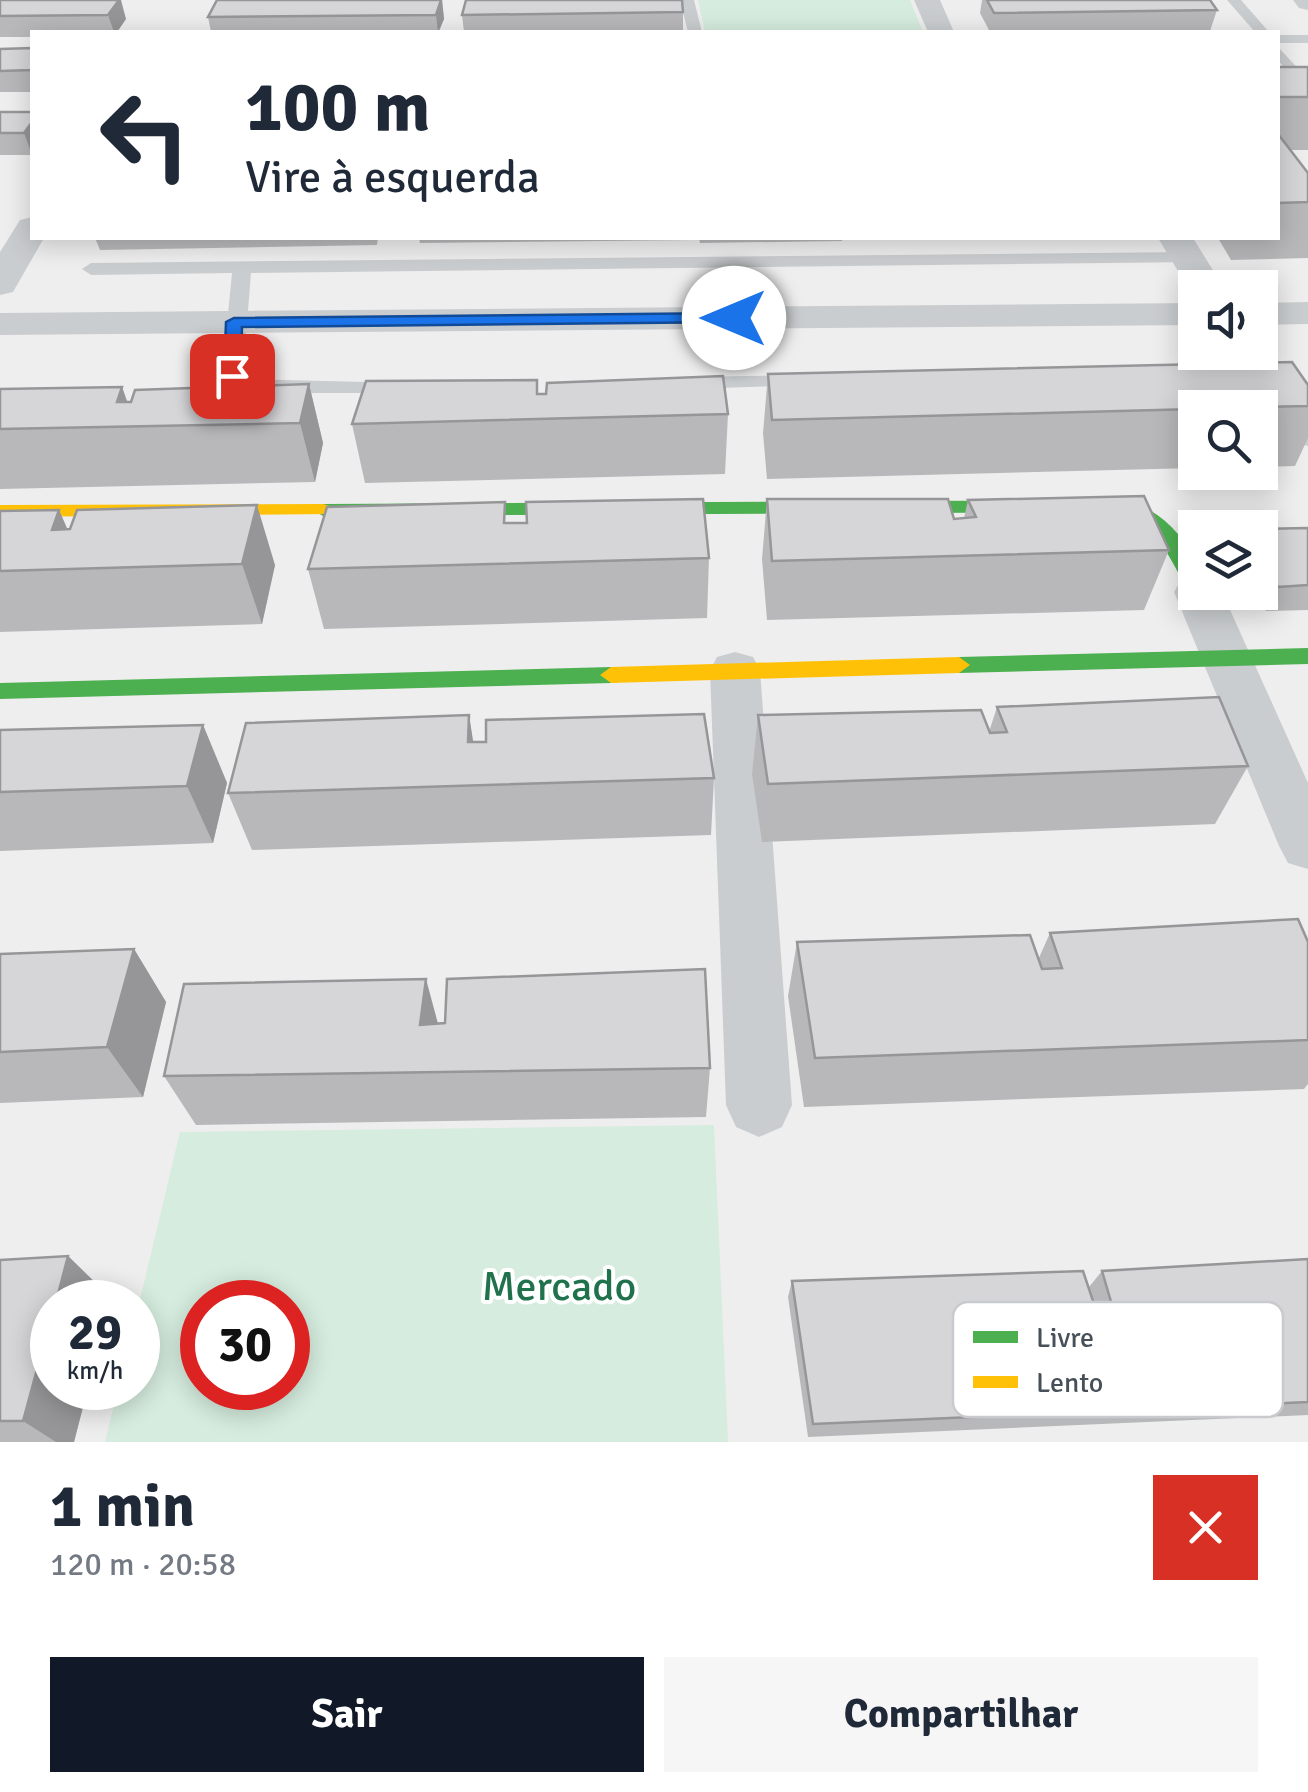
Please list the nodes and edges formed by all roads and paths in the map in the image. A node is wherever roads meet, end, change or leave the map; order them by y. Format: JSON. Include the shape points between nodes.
{"nodes":[{"id":1,"x":687,"y":0,"type":"edge"},
{"id":2,"x":927,"y":0,"type":"edge"},
{"id":3,"x":1234,"y":0,"type":"edge"},
{"id":4,"x":694,"y":30,"type":"edge"},
{"id":5,"x":941,"y":30,"type":"edge"},
{"id":6,"x":1260,"y":30,"type":"edge"},
{"id":7,"x":1280,"y":39,"type":"edge"},
{"id":8,"x":1308,"y":40,"type":"edge"},
{"id":9,"x":1280,"y":54,"type":"edge"},
{"id":10,"x":1307,"y":95,"type":"edge"},
{"id":11,"x":1280,"y":104,"type":"edge"},
{"id":12,"x":30,"y":232,"type":"edge"},
{"id":13,"x":1190,"y":261,"type":"edge"},
{"id":14,"x":242,"y":268,"type":"junction"},
{"id":15,"x":91,"y":269,"type":"dead end"},
{"id":16,"x":0,"y":284,"type":"edge"},
{"id":17,"x":1308,"y":313,"type":"edge"},
{"id":18,"x":1178,"y":314,"type":"edge"},
{"id":19,"x":1278,"y":314,"type":"edge"},
{"id":20,"x":234,"y":322,"type":"junction"},
{"id":21,"x":0,"y":324,"type":"edge"},
{"id":22,"x":1255,"y":370,"type":"edge"},
{"id":23,"x":830,"y":380,"type":"edge"},
{"id":24,"x":671,"y":383,"type":"edge"},
{"id":25,"x":413,"y":386,"type":"edge"},
{"id":26,"x":1308,"y":439,"type":"edge"},
{"id":27,"x":0,"y":511,"type":"edge"},
{"id":28,"x":1178,"y":546,"type":"edge"},
{"id":29,"x":1206,"y":610,"type":"edge"},
{"id":30,"x":1308,"y":656,"type":"edge"},
{"id":31,"x":1226,"y":657,"type":"junction"},
{"id":32,"x":736,"y":670,"type":"junction"},
{"id":33,"x":0,"y":691,"type":"edge"},
{"id":34,"x":1308,"y":846,"type":"edge"},
{"id":35,"x":759,"y":1105,"type":"dead end"}],
"edges":[{"from":1,"to":4,"type":"lane"},
{"from":2,"to":5,"type":"street"},
{"from":3,"to":6,"type":"lane"},
{"from":7,"to":8,"type":"lane"},
{"from":9,"to":10,"type":"lane"},
{"from":10,"to":11,"type":"street"},
{"from":12,"to":16,"type":"street"},
{"from":13,"to":14,"type":"lane"},
{"from":14,"to":15,"type":"lane"},
{"from":14,"to":20,"type":"lane"},
{"from":17,"to":19,"type":"street"},
{"from":18,"to":20,"type":"street"},
{"from":20,"to":21,"type":"street"},
{"from":20,"to":25,"type":"lane","via":[[232,376],[240,383]]},
{"from":22,"to":26,"type":"lane"},
{"from":23,"to":24,"type":"lane"},
{"from":27,"to":28,"type":"street","via":[[1127,506],[1156,518]]},
{"from":29,"to":31,"type":"street"},
{"from":30,"to":31,"type":"street"},
{"from":31,"to":32,"type":"street"},
{"from":31,"to":34,"type":"street"},
{"from":32,"to":33,"type":"street"},
{"from":32,"to":35,"type":"street"}]}
